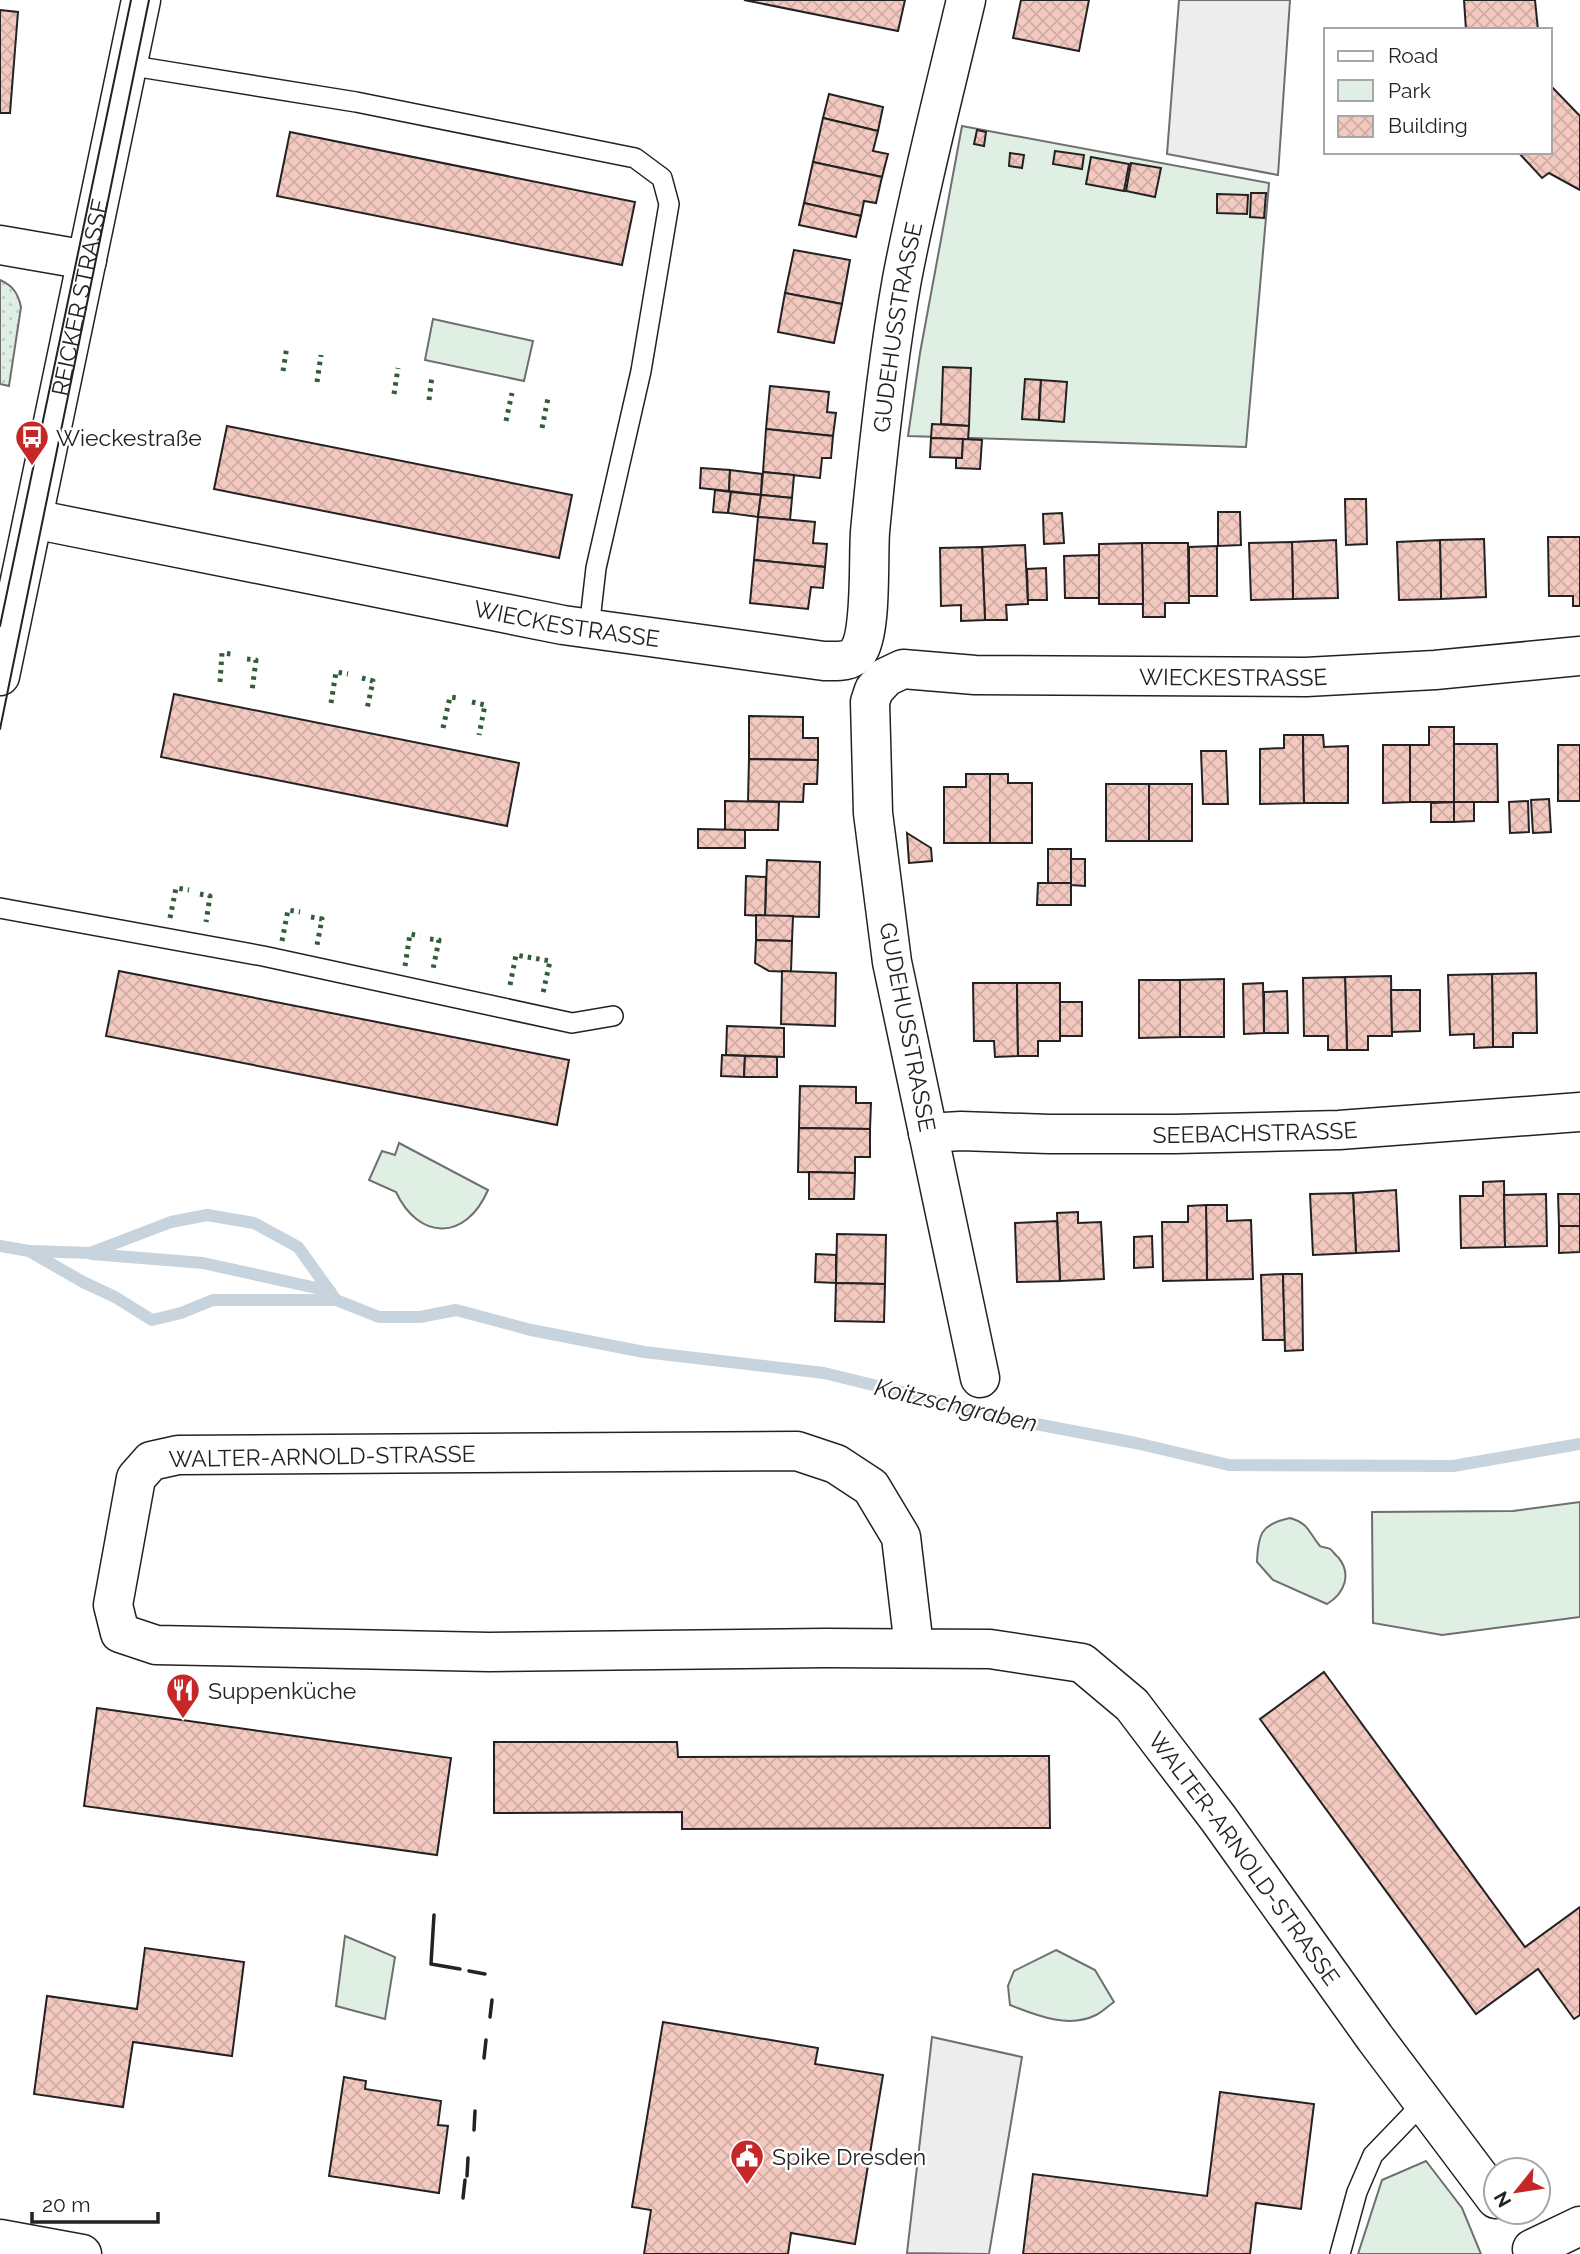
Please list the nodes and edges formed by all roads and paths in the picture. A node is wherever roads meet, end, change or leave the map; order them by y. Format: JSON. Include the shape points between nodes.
{"nodes":[{"id":1,"x":141,"y":0,"type":"edge"},
{"id":2,"x":967,"y":0,"type":"edge"},
{"id":3,"x":127,"y":65,"type":"junction"},
{"id":4,"x":0,"y":245,"type":"edge"},
{"id":5,"x":87,"y":260,"type":"junction"},
{"id":6,"x":33,"y":519,"type":"junction"},
{"id":7,"x":589,"y":629,"type":"junction"},
{"id":8,"x":1580,"y":656,"type":"edge"},
{"id":9,"x":871,"y":667,"type":"junction"},
{"id":10,"x":0,"y":676,"type":"edge"},
{"id":11,"x":0,"y":908,"type":"edge"},
{"id":12,"x":613,"y":1016,"type":"dead end"},
{"id":13,"x":1580,"y":1112,"type":"edge"},
{"id":14,"x":928,"y":1133,"type":"junction"},
{"id":15,"x":980,"y":1378,"type":"dead end"},
{"id":16,"x":914,"y":1647,"type":"junction"},
{"id":17,"x":1423,"y":2102,"type":"junction"},
{"id":18,"x":1482,"y":2180,"type":"edge"},
{"id":19,"x":1515,"y":2226,"type":"edge"},
{"id":20,"x":1580,"y":2226,"type":"edge"},
{"id":21,"x":0,"y":2239,"type":"edge"},
{"id":22,"x":1533,"y":2251,"type":"edge"},
{"id":23,"x":82,"y":2254,"type":"edge"},
{"id":24,"x":1340,"y":2254,"type":"edge"}],
"edges":[{"from":1,"to":3,"type":"street","name":"REICKER STRASSE"},
{"from":2,"to":9,"type":"street","name":"GUDEHUSSTRASSE","via":[[900,292],[881,424],[864,643]]},
{"from":3,"to":5,"type":"street","name":"REICKER STRASSE"},
{"from":3,"to":7,"type":"lane","via":[[356,102],[635,158],[662,178],[669,204],[640,371],[596,568]]},
{"from":4,"to":5,"type":"street"},
{"from":5,"to":6,"type":"street","name":"REICKER STRASSE"},
{"from":6,"to":7,"type":"street","name":"WIECKESTRASSE"},
{"from":6,"to":10,"type":"street","name":"REICKER STRASSE"},
{"from":7,"to":9,"type":"street","name":"WIECKESTRASSE"},
{"from":8,"to":9,"type":"street","name":"WIECKESTRASSE","via":[[1306,677],[975,676]]},
{"from":9,"to":14,"type":"street","name":"GUDEHUSSTRASSE","via":[[876,845],[891,962]]},
{"from":11,"to":12,"type":"lane","via":[[263,956],[572,1023]]},
{"from":13,"to":14,"type":"street","name":"SEEBACHSTRASSE","via":[[1339,1130]]},
{"from":14,"to":15,"type":"street","name":"GUDEHUSSTRASSE"},
{"from":16,"to":16,"type":"street","name":"WALTER-ARNOLD-STRASSE","via":[[489,1653],[156,1645],[120,1633],[113,1605],[136,1478],[151,1461],[178,1455],[797,1451],[836,1464],[871,1487],[901,1537]]},
{"from":16,"to":17,"type":"street","name":"WALTER-ARNOLD-STRASSE","via":[[990,1648],[1082,1662],[1132,1705]]},
{"from":17,"to":18,"type":"street","name":"WALTER-ARNOLD-STRASSE"},
{"from":17,"to":24,"type":"lane","via":[[1373,2155]]},
{"from":19,"to":22,"type":"street"},
{"from":20,"to":22,"type":"street"},
{"from":21,"to":23,"type":"street"}]}
